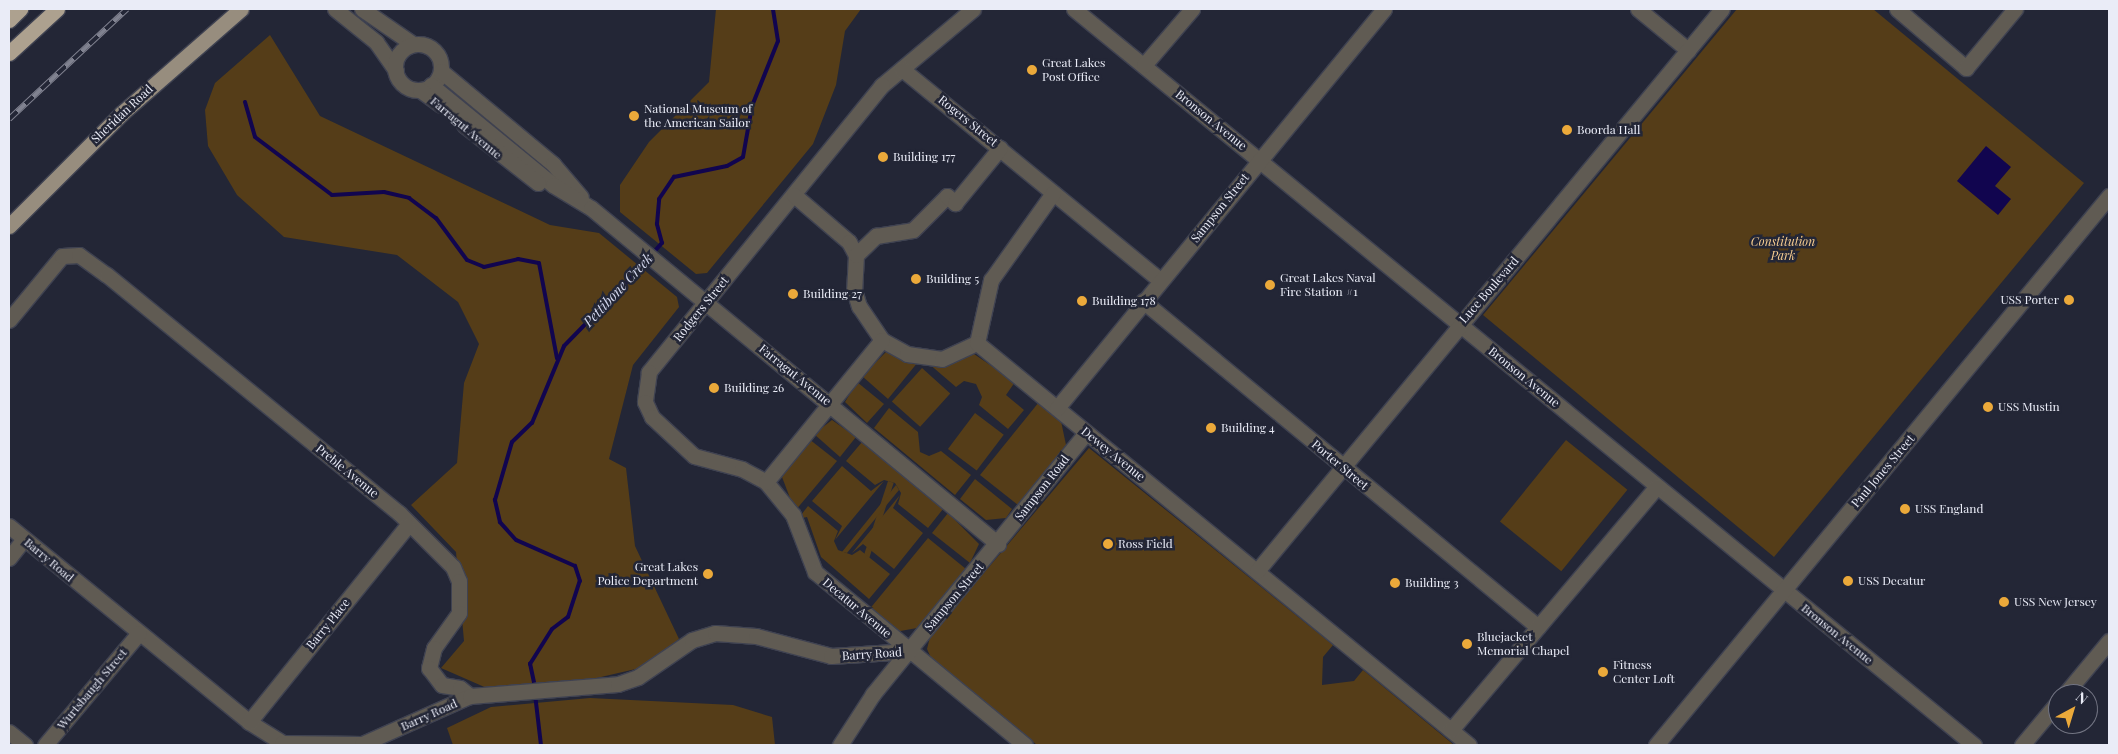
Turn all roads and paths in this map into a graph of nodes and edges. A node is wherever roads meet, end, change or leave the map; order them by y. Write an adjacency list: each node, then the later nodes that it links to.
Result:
1 (20, 9): 14 (highway)
2 (57, 9): 17 (highway)
3 (241, 9): 29 (main road, Sheridan Road)
4 (335, 9): 20 (street)
5 (362, 9): 15 (street)
6 (973, 9): 19 (street)
7 (1074, 9): 18 (street, Bronson Avenue)
8 (1192, 9): 18 (street)
9 (1384, 9): 24 (street, Sampson Street)
10 (1638, 9): 16 (street)
11 (1722, 9): 16 (street, Luce Boulevard)
12 (1897, 9): 13 (street)
13 (2015, 9)
14 (9, 20)
15 (412, 44): 20 (street); 21 (street)
16 (1688, 50): 35 (street, Luce Boulevard)
17 (9, 53)
18 (1144, 66): 24 (street, Bronson Avenue)
19 (902, 69): 23 (street, Rogers Street); 26 (street)
20 (396, 71): 22 (street)
21 (441, 71): 22 (street); 28 (street, Farragut Avenue)
22 (426, 87): 28 (street, Farragut Avenue)
23 (1000, 148): 25 (street, Rogers Street); 30 (street)
24 (1259, 160): 31 (street, Sampson Street); 35 (street, Bronson Avenue)
25 (1053, 193): 31 (street, Rogers Street); 37 (street)
26 (794, 195): 30 (street); 33 (street, Rodgers Street)
27 (2109, 196): 51 (street, Paul Jones Street)
28 (591, 208): 33 (street, Farragut Avenue)
29 (9, 226)
30 (856, 255): 36 (street)
31 (1160, 280): 32 (street, Sampson Street)
32 (1143, 301): 39 (street, Sampson Street); 42 (street, Porter Street)
33 (707, 303): 38 (street, Farragut Avenue); 40 (street, Rodgers Street)
34 (9, 320): 46 (street, Preble Avenue)
35 (1460, 324): 42 (street, Luce Boulevard); 44 (street, Bronson Avenue)
36 (882, 340): 37 (street); 38 (street)
37 (977, 343): 39 (street, Dewey Avenue)
38 (830, 405): 43 (street); 48 (street, Farragut Avenue)
39 (1057, 408): 41 (street, Dewey Avenue)
40 (665, 430): 43 (street, Decatur Avenue)
41 (1086, 433): 48 (street, Sampson Road); 50 (street, Dewey Avenue)
42 (1342, 467): 50 (street, Luce Boulevard); 52 (street, Porter Street)
43 (766, 482): 55 (street, Decatur Avenue)
44 (1657, 486): 51 (street, Bronson Avenue); 52 (street)
45 (9, 526): 47 (street, Barry Road)
46 (407, 526): 57 (street, Preble Avenue); 59 (street, Barry Place)
47 (24, 539): 49 (street); 53 (street, Barry Road)
48 (998, 544): 55 (street, Sampson Street)
49 (9, 558)
50 (1257, 571): 60 (street, Dewey Avenue)
51 (1783, 589): 67 (street, Paul Jones Street); 68 (street, Bronson Avenue)
52 (1538, 627): 60 (street)
53 (138, 633): 59 (street, Barry Road); 63 (street, Wurtsbaugh Street)
54 (2109, 641): 56 (street)
55 (910, 651): 57 (street, Barry Road); 64 (street); 65 (street, Decatur Avenue)
56 (2073, 684)
57 (470, 696): 59 (street, Barry Road)
58 (2048, 714): 69 (street)
59 (249, 722)
60 (1451, 730): 66 (street, Dewey Avenue)
61 (9, 732): 62 (street)
62 (25, 745)
63 (45, 745)
64 (840, 745)
65 (1025, 745)
66 (1469, 745)
67 (1656, 745)
68 (1974, 745)
69 (2022, 745)

